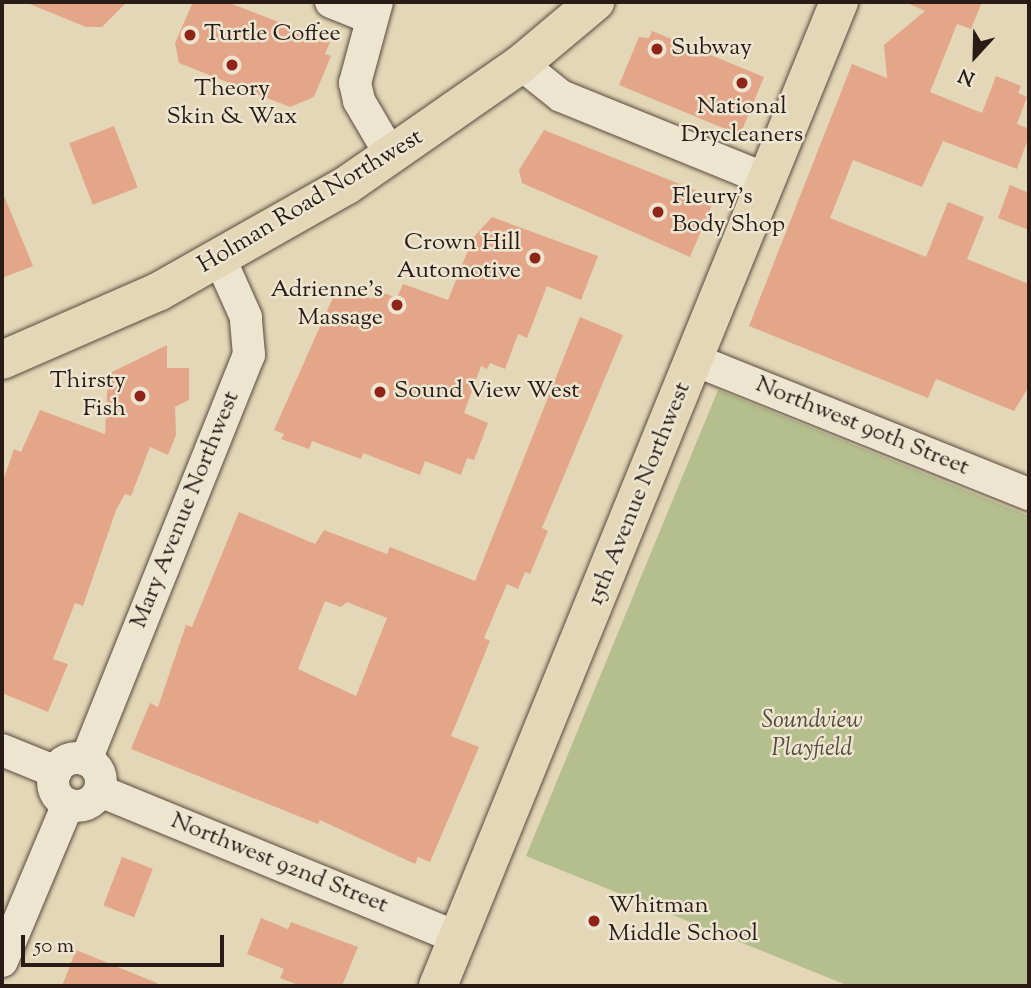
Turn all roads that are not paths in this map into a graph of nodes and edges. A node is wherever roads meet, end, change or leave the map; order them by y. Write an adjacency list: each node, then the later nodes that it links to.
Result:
1 (331, 2): 4 (street)
2 (595, 2): 5 (main road, Holman Road Northwest)
3 (839, 2): 7 (main road, 15th Avenue Northwest)
4 (374, 10): 6 (street)
5 (521, 64): 6 (main road, Holman Road Northwest); 7 (street)
6 (392, 157): 8 (main road, Holman Road Northwest)
7 (768, 180): 10 (main road, 15th Avenue Northwest)
8 (220, 259): 9 (main road, Holman Road Northwest); 13 (street, Mary Avenue Northwest)
9 (2, 360)
10 (695, 360): 11 (street, Northwest 90th Street); 17 (main road, 15th Avenue Northwest)
11 (1029, 494)
12 (2, 750): 14 (street)
13 (86, 761): 14 (street); 15 (street)
14 (56, 772): 16 (street)
15 (100, 791): 16 (street); 17 (street, Northwest 92nd Street)
16 (68, 804): 18 (street)
17 (458, 938): 19 (main road, 15th Avenue Northwest)
18 (2, 961)
19 (438, 986)

